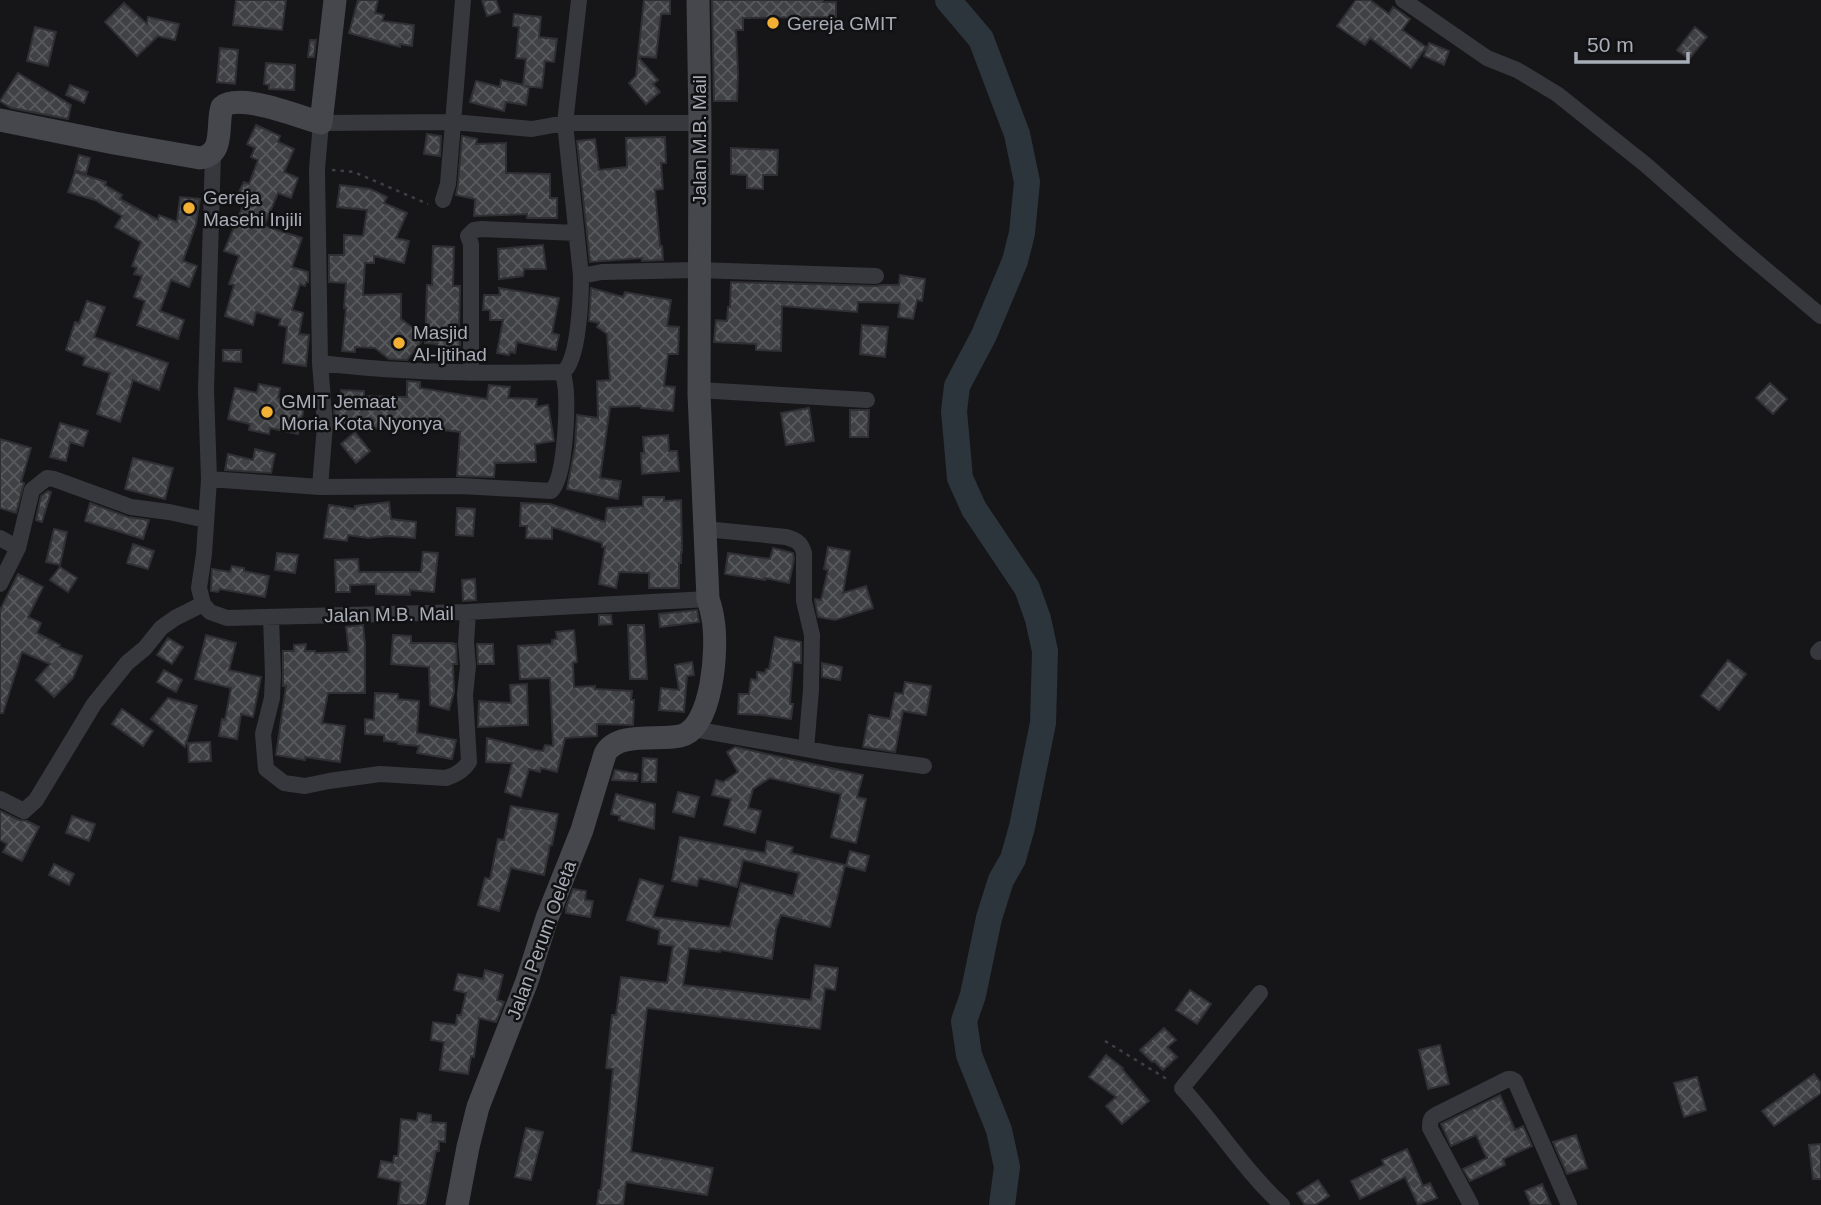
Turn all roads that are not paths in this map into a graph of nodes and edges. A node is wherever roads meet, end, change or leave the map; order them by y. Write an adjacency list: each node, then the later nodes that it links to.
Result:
1 (335, 0): 10 (street)
2 (463, 0): 7 (street)
3 (579, 0): 9 (street)
4 (698, 0): 8 (street, Jalan M.B. Mail)
5 (1403, 0): 17 (street)
6 (0, 120): 11 (street)
7 (452, 122): 9 (street); 10 (street); 12 (street)
8 (700, 122): 9 (street); 14 (street, Jalan M.B. Mail)
9 (565, 123): 13 (street)
10 (321, 124): 11 (street); 18 (street)
11 (213, 153): 23 (street)
12 (443, 200)
13 (576, 233): 15 (street); 20 (street)
14 (698, 270): 15 (street); 16 (street); 21 (street, Jalan M.B. Mail)
15 (581, 276): 19 (street)
16 (876, 276)
17 (1821, 316)
18 (320, 363): 20 (street); 24 (street)
19 (563, 372): 20 (street); 24 (street)
20 (471, 373)
21 (699, 390): 22 (street); 26 (street, Jalan M.B. Mail)
22 (867, 400)
23 (209, 478): 24 (street); 25 (street)
24 (320, 487)
25 (206, 520): 28 (street); 31 (street)
26 (705, 529): 30 (street, Jalan M.B. Mail); 35 (street)
27 (0, 538): 28 (street)
28 (18, 548): 29 (street)
29 (0, 584)
30 (708, 599): 32 (street, Jalan M.B. Mail); 34 (street)
31 (203, 604): 33 (street, Jalan M.B. Mail); 37 (street)
32 (468, 612): 33 (street, Jalan M.B. Mail); 33 (street)
33 (271, 617)
34 (687, 733): 35 (street); 39 (street, Jalan Perum Oeleta)
35 (806, 748): 36 (street)
36 (925, 766)
37 (0, 799)
38 (1260, 993): 40 (street)
39 (457, 1205)
40 (1282, 1205)
41 (1471, 1205): 42 (street)
42 (1569, 1205)

